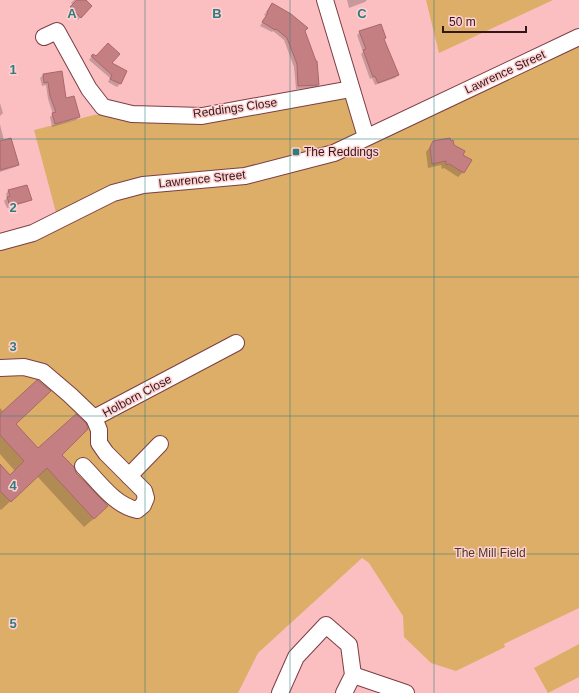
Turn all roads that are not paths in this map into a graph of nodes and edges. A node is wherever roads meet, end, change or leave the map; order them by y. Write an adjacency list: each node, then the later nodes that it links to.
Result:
1 (325, 0): 4 (street)
2 (44, 37): 4 (street, Reddings Close)
3 (579, 37): 5 (street, Lawrence Street)
4 (351, 89): 5 (street)
5 (366, 137): 6 (street, Lawrence Street)
6 (0, 242)
7 (236, 343): 9 (street, Holborn Close)
8 (0, 368): 9 (street, Holborn Close)
9 (94, 418): 12 (street)
10 (160, 444): 12 (street)
11 (83, 466): 12 (street)
12 (129, 476)
13 (353, 674): 14 (street); 15 (street); 16 (street)
14 (280, 693)
15 (344, 693)
16 (406, 693)

